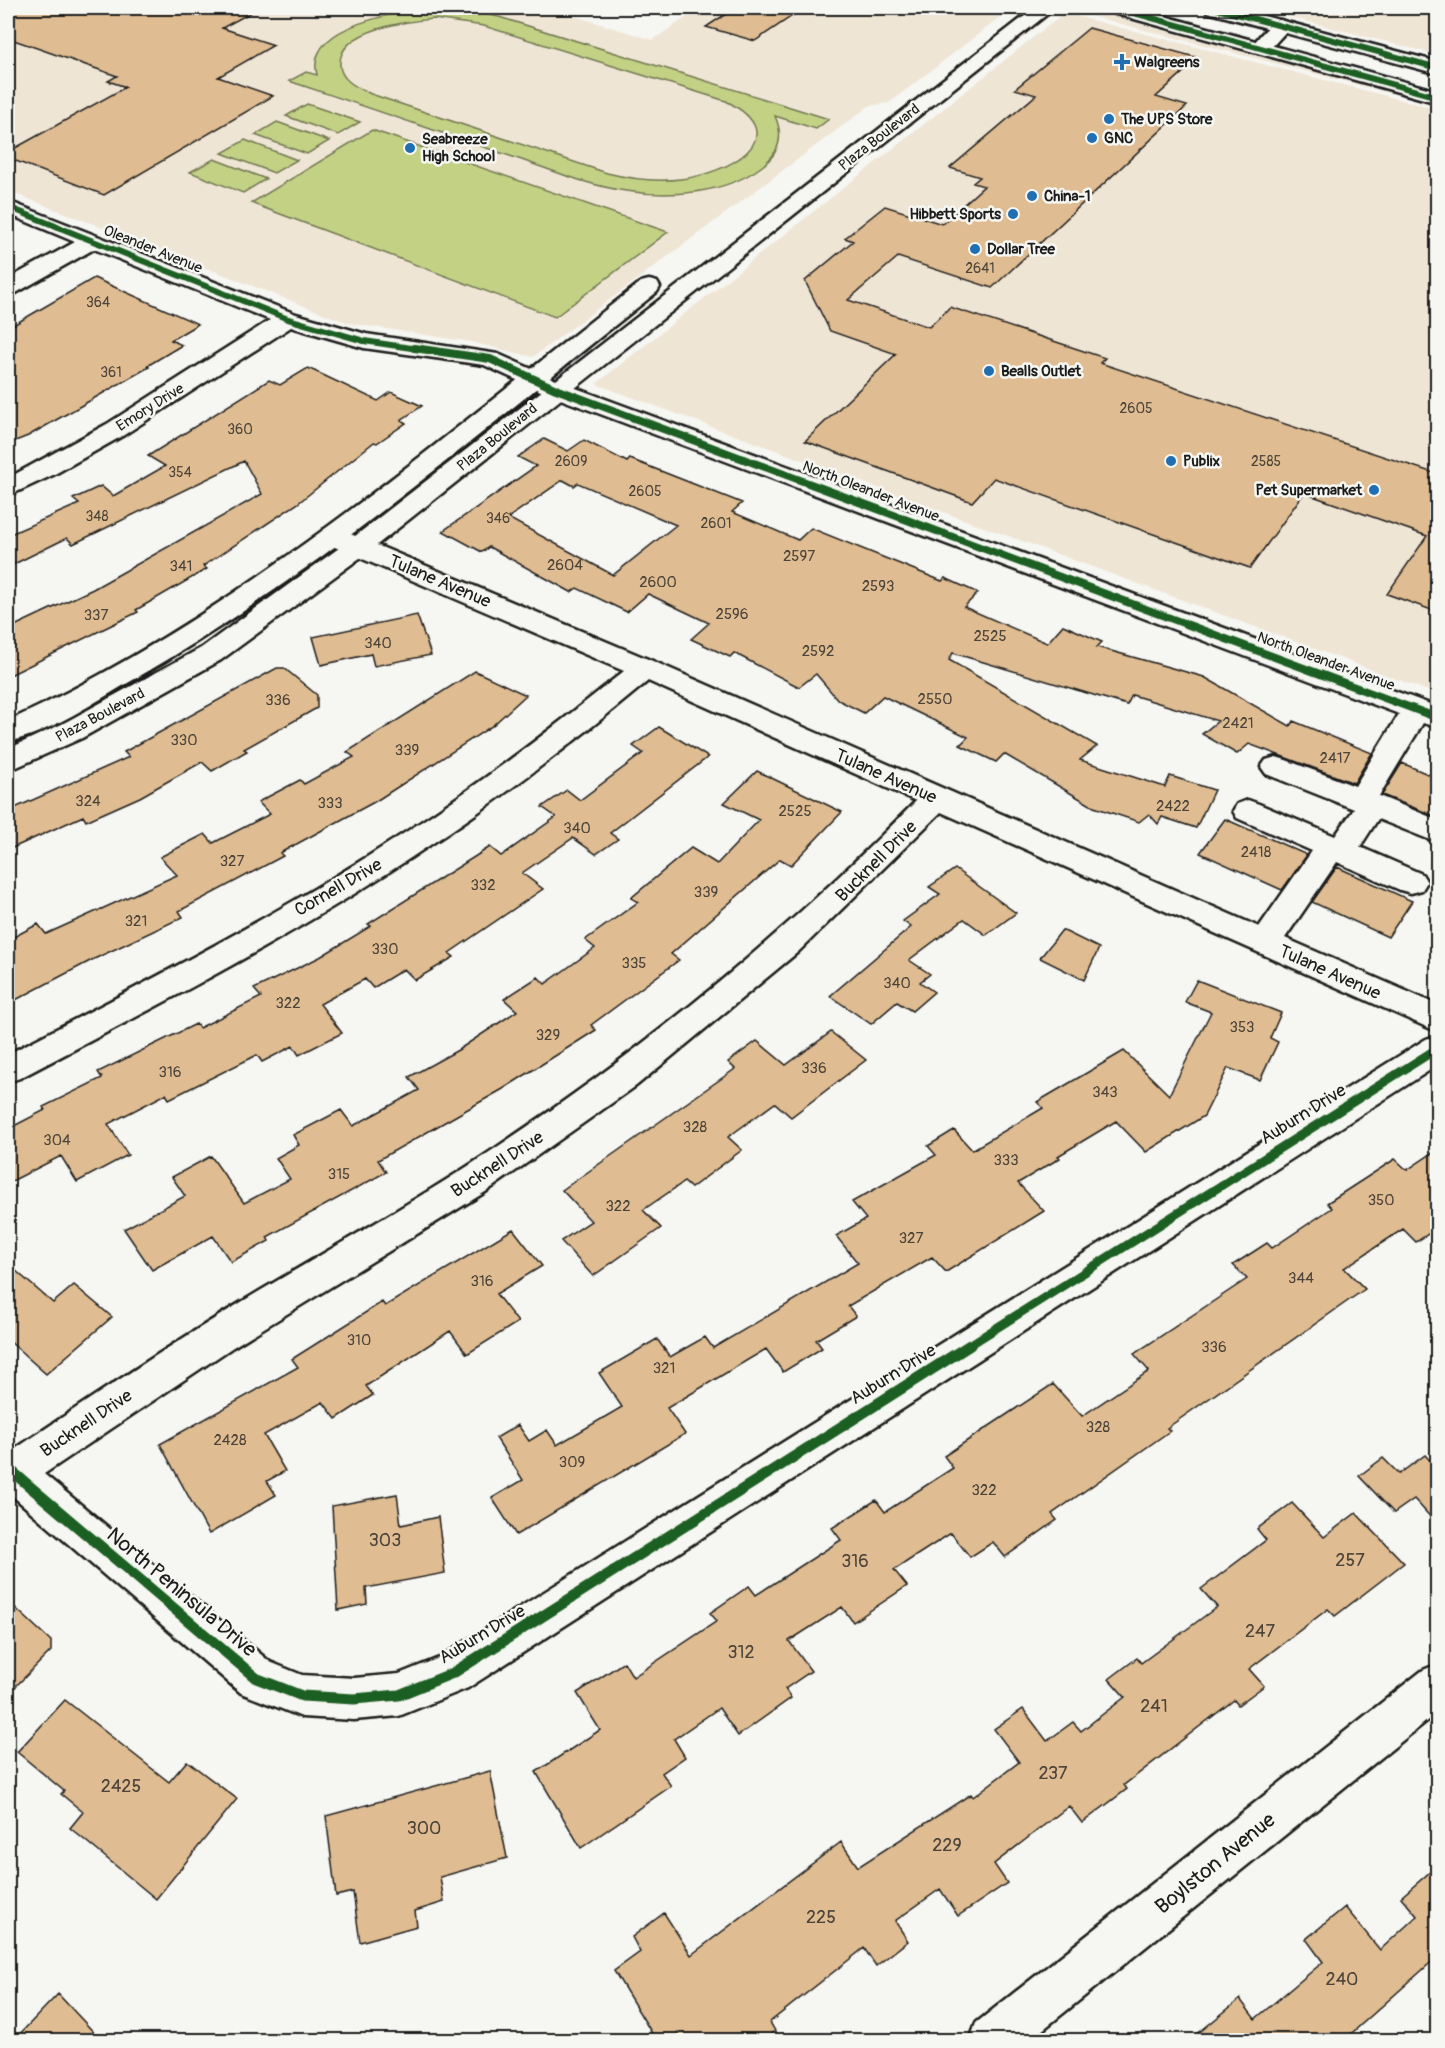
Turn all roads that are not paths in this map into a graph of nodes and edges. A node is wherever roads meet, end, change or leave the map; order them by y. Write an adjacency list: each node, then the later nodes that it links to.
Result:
1 (1012, 8): 6 (street, Plaza Boulevard)
2 (1046, 8): 7 (street, Plaza Boulevard)
3 (1116, 8): 8 (street)
4 (1214, 8): 5 (street)
5 (1281, 26): 8 (street); 9 (street)
6 (979, 33): 7 (street); 10 (street, Plaza Boulevard)
7 (1005, 39): 11 (street, Plaza Boulevard)
8 (1262, 46): 12 (street)
9 (1437, 68)
10 (918, 80): 11 (street); 13 (street, Plaza Boulevard)
11 (944, 86): 16 (street, Plaza Boulevard)
12 (1437, 97)
13 (853, 130)
14 (8, 207): 17 (street, Oleander Avenue)
15 (723, 230): 16 (street)
16 (748, 238): 22 (street, Plaza Boulevard)
17 (93, 241): 19 (street); 20 (street, Oleander Avenue)
18 (668, 273): 21 (street, Plaza Boulevard)
19 (8, 288)
20 (288, 319): 21 (street, North Oleander Avenue); 23 (street, Emory Drive)
21 (533, 377): 22 (street, North Oleander Avenue); 24 (street, Plaza Boulevard)
22 (556, 389): 25 (street, Plaza Boulevard); 27 (street, North Oleander Avenue)
23 (8, 488)
24 (332, 536): 25 (street, Tulane Avenue); 28 (street, Plaza Boulevard)
25 (359, 546): 26 (street, Tulane Avenue); 29 (street, Plaza Boulevard)
26 (645, 669): 31 (street, Tulane Avenue); 40 (street, Cornell Drive)
27 (1427, 714): 32 (street)
28 (8, 732)
29 (8, 761)
30 (1276, 767): 32 (street)
31 (937, 798): 37 (street, Tulane Avenue); 41 (street, Bucknell Drive)
32 (1366, 803): 34 (street); 35 (street)
33 (1248, 811): 35 (street)
34 (1437, 832)
35 (1336, 849): 36 (street); 37 (street)
36 (1412, 882)
37 (1265, 943): 38 (street, Tulane Avenue)
38 (1437, 1019)
39 (1437, 1048): 43 (street, Auburn Drive)
40 (8, 1069)
41 (10, 1470): 43 (street, North Peninsula Drive)
42 (1437, 1685): 44 (street, Boylston Avenue)
43 (354, 1700)
44 (993, 2040)

